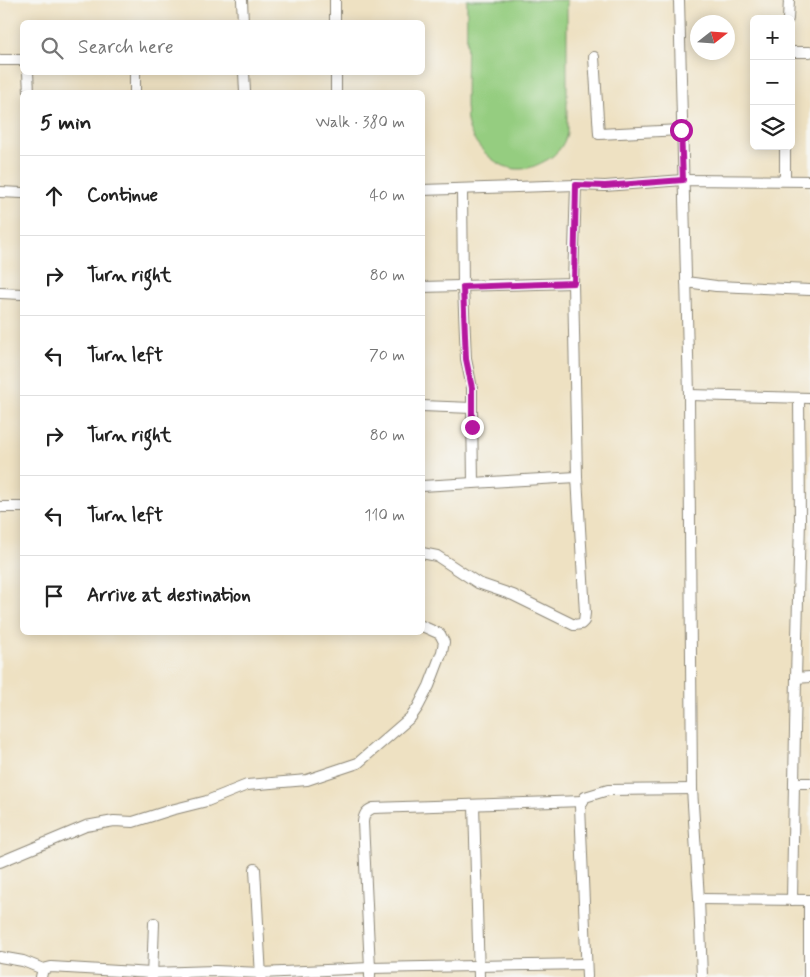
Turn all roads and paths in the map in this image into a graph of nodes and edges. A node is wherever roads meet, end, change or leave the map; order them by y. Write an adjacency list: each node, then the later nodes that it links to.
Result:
1 (242, 0): 6 (street)
2 (335, 0): 7 (street)
3 (679, 0): 21 (street)
4 (789, 0): 5 (street)
5 (788, 15)
6 (243, 20)
7 (335, 20)
8 (795, 52): 9 (street)
9 (810, 52)
10 (594, 57): 21 (street)
11 (0, 60): 12 (street)
12 (20, 60)
13 (28, 75): 17 (street)
14 (135, 75): 18 (street)
15 (244, 75): 19 (street)
16 (336, 75): 20 (street)
17 (29, 90)
18 (136, 90)
19 (245, 90)
20 (336, 90)
21 (681, 130): 23 (street)
22 (785, 150): 24 (street)
23 (683, 180): 24 (street); 26 (street); 31 (street)
24 (785, 180): 25 (street)
25 (810, 180)
26 (576, 185): 28 (street); 32 (street)
27 (425, 190): 28 (street)
28 (462, 190): 34 (street)
29 (0, 192): 30 (street)
30 (20, 193)
31 (686, 282): 35 (street); 38 (street)
32 (574, 283): 34 (street); 43 (street)
33 (425, 287): 34 (street)
34 (463, 287): 42 (street)
35 (810, 290)
36 (0, 293): 37 (street)
37 (20, 294)
38 (689, 396): 39 (street); 55 (street)
39 (799, 398): 40 (street); 48 (street)
40 (810, 398)
41 (425, 406): 42 (street)
42 (472, 408): 44 (street)
43 (577, 477): 44 (street); 49 (street)
44 (473, 483): 45 (street)
45 (425, 486)
46 (0, 507): 47 (street)
47 (20, 507)
48 (805, 520): 52 (street)
49 (425, 554)
50 (425, 627): 58 (street)
51 (810, 677): 52 (street)
52 (796, 678): 53 (street)
53 (794, 783): 54 (street); 61 (street)
54 (810, 783)
55 (692, 789): 56 (street); 60 (street)
56 (583, 801): 57 (street); 66 (street)
57 (474, 805): 65 (street); 67 (street)
58 (0, 862)
59 (256, 869): 70 (street)
60 (699, 899): 61 (street); 73 (street)
61 (792, 900): 62 (street)
62 (809, 900): 74 (street)
63 (154, 923): 69 (street)
64 (0, 957): 68 (street)
65 (478, 964): 66 (street); 67 (street); 71 (street)
66 (586, 964): 72 (street)
67 (370, 972): 70 (street)
68 (42, 973): 69 (street)
69 (152, 975): 70 (street)
70 (261, 975)
71 (478, 977)
72 (586, 977)
73 (702, 977)
74 (809, 977)

